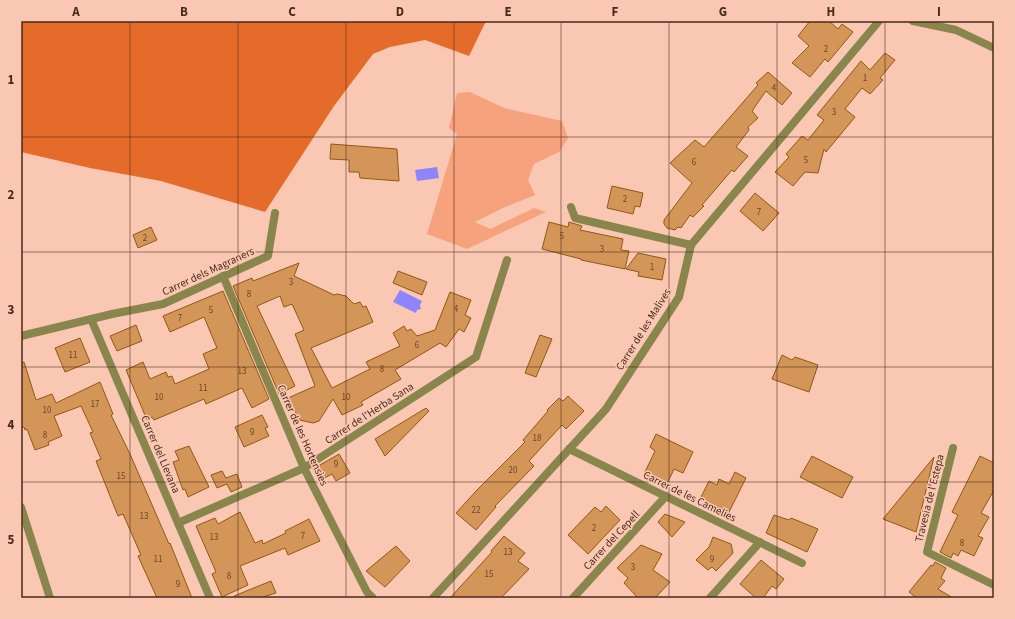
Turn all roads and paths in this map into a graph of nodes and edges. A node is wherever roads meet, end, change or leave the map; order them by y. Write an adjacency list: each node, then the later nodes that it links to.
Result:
1 (879, 21): 6 (street, Carrer de les Malives)
2 (913, 21): 3 (street)
3 (994, 48)
4 (571, 207): 6 (street)
5 (275, 213): 8 (street, Carrer dels Magraners)
6 (691, 245): 12 (street, Carrer de les Malives)
7 (507, 260): 13 (street, Carrer de l'Herba Sana)
8 (223, 276): 9 (street, Carrer dels Magraners); 13 (street, Carrer de les Hortensies)
9 (91, 319): 10 (street, Carrer dels Magraners); 16 (street, Carrer del Llevana)
10 (21, 336)
11 (953, 448): 19 (street, Travesia de l'Estepa)
12 (569, 449): 14 (street, Carrer de les Camelies); 23 (street, Carrer de les Malives)
13 (304, 468): 16 (street, Carrer de l'Herba Sana); 22 (street, Carrer de les Hortensies)
14 (666, 496): 17 (street, Carrer de les Camelies); 24 (street, Carrer del Cepell)
15 (21, 507): 20 (street)
16 (178, 523): 21 (street, Carrer del Llevana)
17 (760, 542): 18 (street, Carrer de les Camelies); 25 (street)
18 (802, 563)
19 (994, 585)
20 (50, 598)
21 (210, 598)
22 (373, 598)
23 (433, 598)
24 (573, 598)
25 (710, 598)

